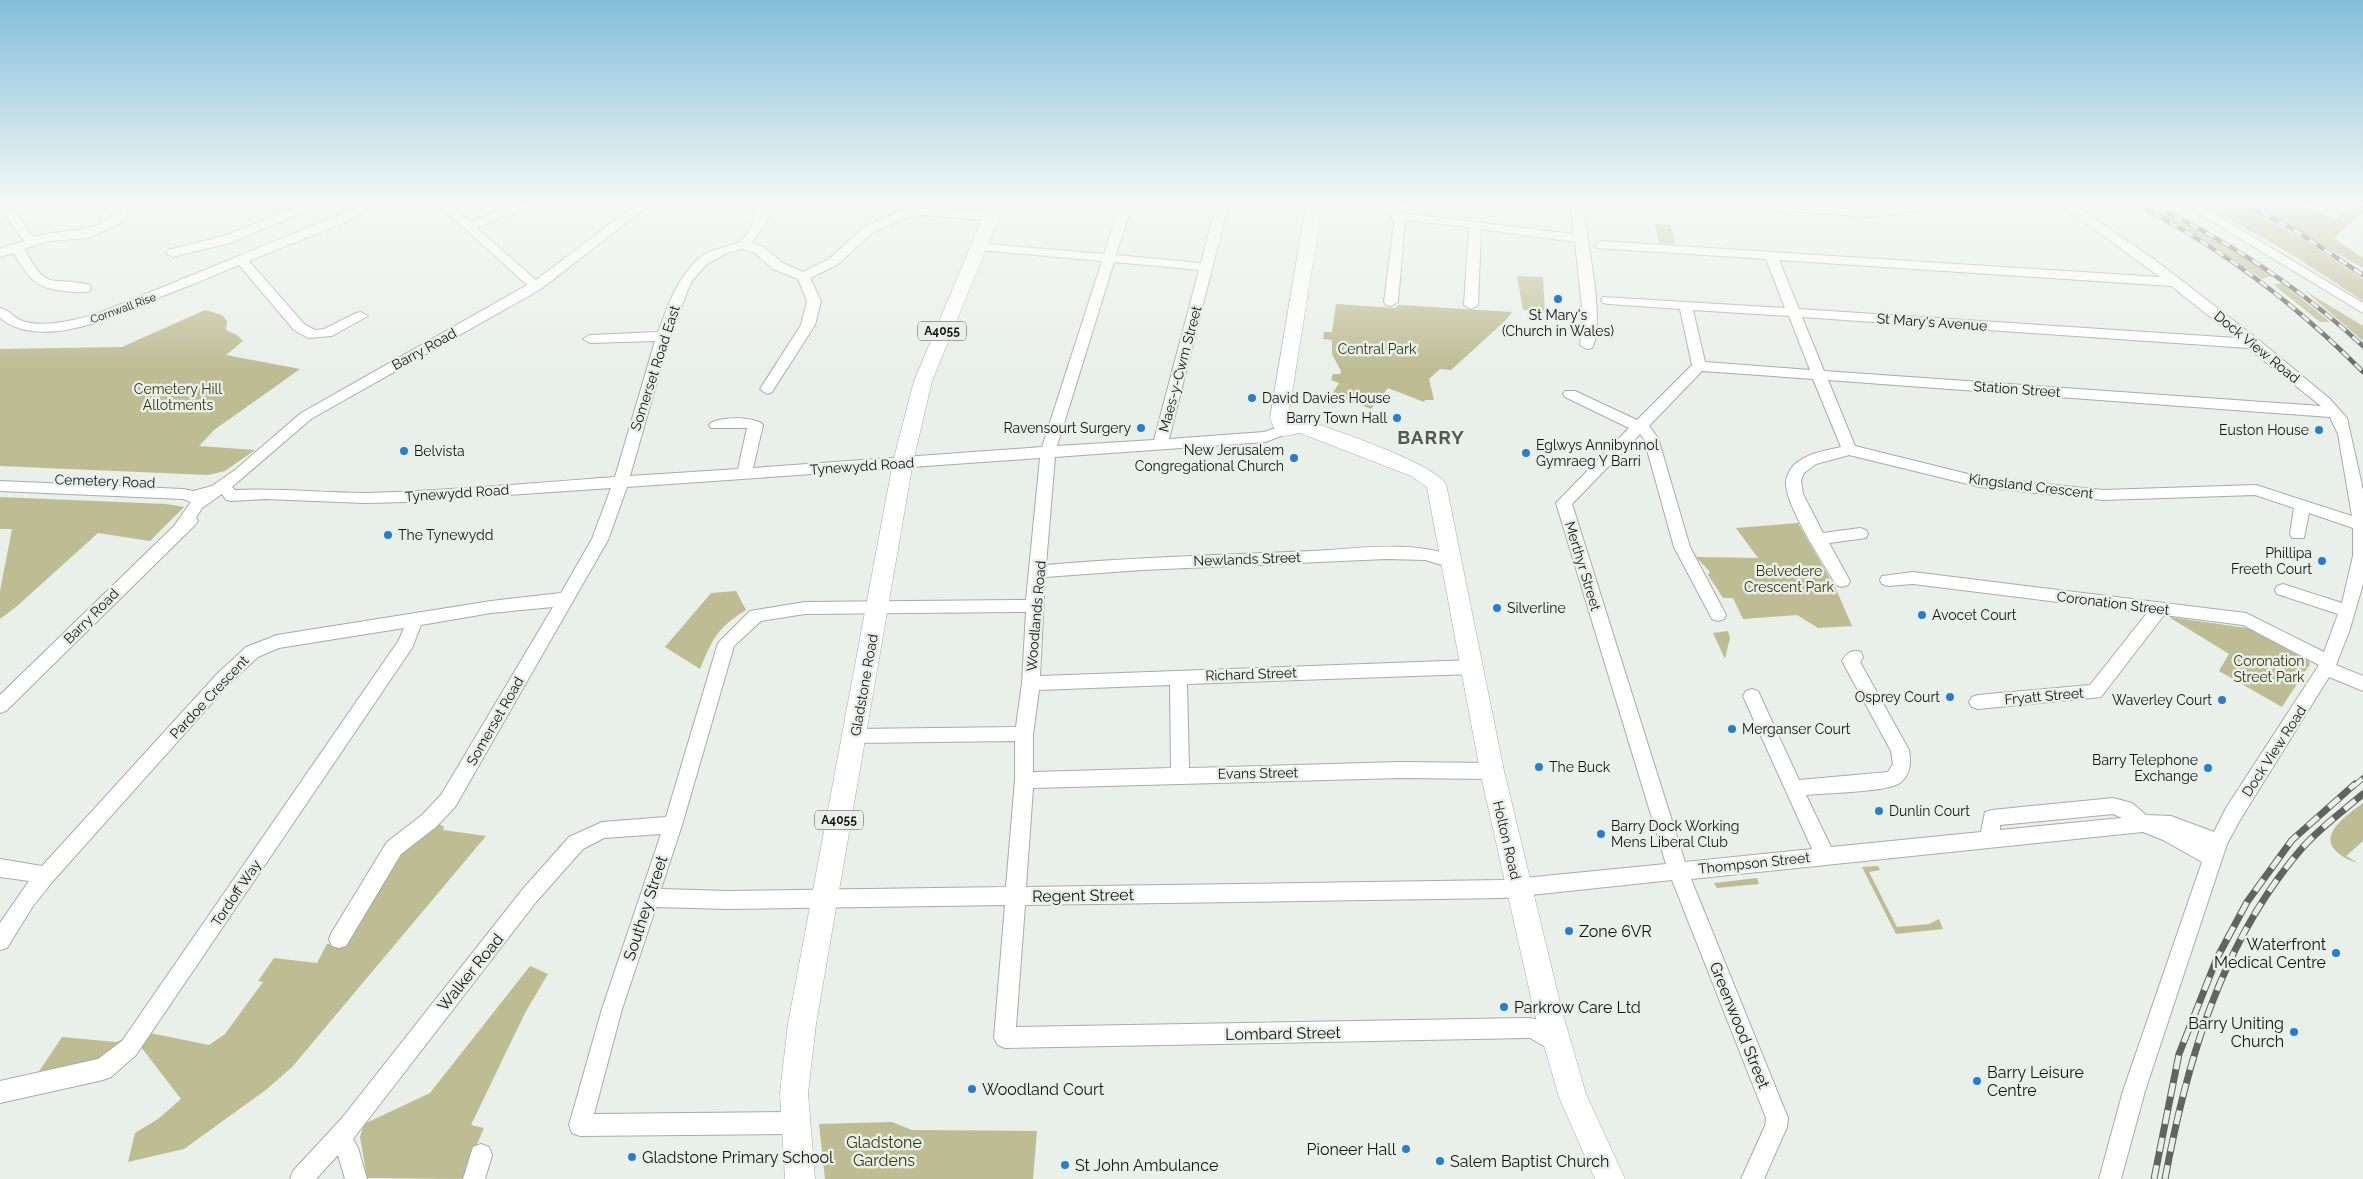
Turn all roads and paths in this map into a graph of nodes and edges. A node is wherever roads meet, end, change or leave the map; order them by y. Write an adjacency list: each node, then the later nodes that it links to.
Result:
1 (24, 260): 24 (street)
2 (241, 260): 30 (street, Cornwall Rise); 32 (street)
3 (507, 260): 23 (street)
4 (571, 260): 23 (street, Barry Road)
5 (705, 260): 33 (street, Somerset Road East)
6 (771, 260): 21 (street)
7 (835, 260): 21 (street)
8 (974, 260): 48 (main road, Gladstone Road / A4055)
9 (1109, 260): 47 (street, Woodlands Road)
10 (1130, 260): 20 (street)
11 (1209, 260): 20 (street, Maes-y-Cwm Street)
12 (1305, 260): 44 (main road)
13 (1396, 260): 26 (street)
14 (1473, 260): 27 (street)
15 (1583, 260): 36 (street)
16 (1773, 260): 31 (street)
17 (1833, 260): 22 (street)
18 (2144, 260): 22 (street, Dock View Road)
19 (2282, 260): 29 (street)
20 (1207, 268): 45 (street, Maes-y-Cwm Street)
21 (803, 277): 39 (street)
22 (2175, 282): 35 (street, Dock View Road)
23 (536, 286): 54 (street, Barry Road)
24 (85, 288)
25 (1608, 300): 28 (street, St Mary's Avenue)
26 (1391, 302)
27 (1471, 305)
28 (1686, 306): 31 (street, St Mary's Avenue); 37 (street)
29 (2363, 309)
30 (0, 312)
31 (1794, 312): 35 (street, St Mary's Avenue); 38 (street)
32 (361, 316)
33 (663, 336): 34 (street); 51 (street, Somerset Road East)
34 (590, 340)
35 (2255, 344): 41 (street, Dock View Road)
36 (1586, 345)
37 (1699, 366): 38 (street, Station Street); 43 (street, Merthyr Street)
38 (1819, 375): 41 (street, Station Street); 46 (street)
39 (768, 389)
40 (1570, 394): 43 (street)
41 (2334, 412): 56 (street, Dock View Road)
42 (716, 425): 49 (street)
43 (1638, 426): 70 (street); 91 (street, Merthyr Street)
44 (1284, 430): 45 (street, Tynewydd Road); 53 (main road, Tynewydd Road)
45 (1160, 445): 47 (street, Tynewydd Road)
46 (1849, 450): 55 (street, Kingsland Crescent); 59 (street, Kingsland Crescent)
47 (1048, 454): 48 (street, Tynewydd Road); 62 (street, Woodlands Road)
48 (903, 462): 49 (street, Tynewydd Road); 67 (main road, Gladstone Road / A4055)
49 (744, 474): 51 (street, Tynewydd Road)
50 (0, 476): 54 (street, Cemetery Road)
51 (620, 482): 54 (street, Tynewydd Road); 65 (street, Somerset Road)
52 (0, 486): 54 (street, Cemetery Road)
53 (1439, 490): 60 (main road, Holton Road)
54 (216, 492): 80 (street, Barry Road)
55 (2302, 506): 56 (street, Kingsland Crescent); 58 (street)
56 (2361, 525): 69 (street, Dock View Road)
57 (1860, 534): 59 (street)
58 (2298, 534)
59 (1818, 538): 61 (street, Kingsland Crescent)
60 (1453, 562): 62 (street, Newlands Street); 74 (main road, Holton Road)
61 (1851, 567)
62 (1039, 572): 66 (street, Woodlands Road)
63 (1888, 580): 68 (street, Coronation Street)
64 (2282, 590): 69 (street)
65 (566, 599): 71 (street, Pardoe Crescent); 97 (street, Somerset Road)
66 (1034, 606): 67 (street, Southey Street); 76 (street, Woodlands Road)
67 (879, 607): 82 (main road, Gladstone Road / A4055); 87 (street, Southey Street)
68 (2160, 609): 73 (street, Coronation Street); 79 (street, Fryatt Street)
69 (2348, 611): 73 (street, Dock View Road)
70 (1718, 615)
71 (416, 620): 92 (street, Pardoe Crescent); 101 (street, Tordoff Way)
72 (1855, 657): 86 (street)
73 (2328, 665): 77 (street, Coronation Street); 88 (street, Dock View Road)
74 (1472, 667): 75 (street, Richard Street); 83 (main road, Holton Road)
75 (1178, 677): 76 (street, Richard Street); 84 (street)
76 (1031, 683): 81 (street, Woodlands Road)
77 (2363, 684)
78 (1752, 696): 86 (street)
79 (1978, 702)
80 (0, 706)
81 (1024, 734): 82 (street); 85 (street, Woodlands Road)
82 (855, 736): 96 (main road, Gladstone Road / A4055)
83 (1492, 771): 84 (street, Evans Street); 93 (main road, Holton Road)
84 (1180, 775): 85 (street, Evans Street)
85 (1024, 780): 94 (street, Woodlands Road)
86 (1794, 788): 89 (street)
87 (673, 825): 95 (street, Southey Street); 103 (street, Walker Road)
88 (2215, 850): 89 (street, Thompson Street); 111 (street, Dock View Road)
89 (1825, 856): 91 (street, Thompson Street)
90 (0, 868): 92 (street)
91 (1678, 871): 93 (street, Thompson Street); 110 (street, Greenwood Street)
92 (46, 875): 98 (street, Pardoe Crescent)
93 (1518, 887): 94 (street, Regent Street); 100 (main road, Holton Road)
94 (1014, 896): 96 (street, Regent Street); 99 (street, Woodlands Road)
95 (648, 898): 96 (street, Regent Street); 102 (street, Southey Street)
96 (824, 898): 102 (main road, Gladstone Road / A4055)
97 (339, 939)
98 (0, 941)
99 (1005, 1038): 100 (street, Lombard Street)
100 (1556, 1043): 109 (main road, Holton Road)
101 (0, 1092)
102 (795, 1123): 108 (main road, Gladstone Road / A4055)
103 (334, 1141): 105 (street, Walker Road); 106 (street)
104 (481, 1155): 107 (street)
105 (301, 1179)
106 (356, 1179)
107 (474, 1179)
108 (800, 1179)
109 (1610, 1179)
110 (1752, 1179)
111 (2110, 1179)

